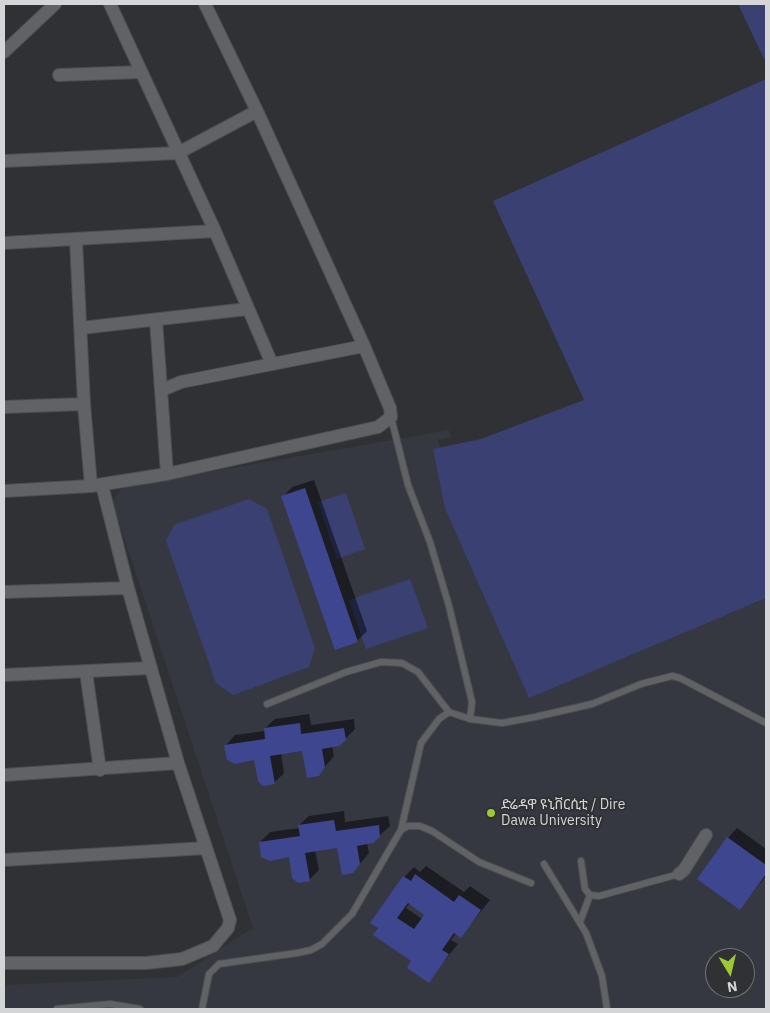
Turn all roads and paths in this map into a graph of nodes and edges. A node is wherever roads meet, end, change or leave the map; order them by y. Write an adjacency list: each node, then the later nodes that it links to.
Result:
1 (55, 4): 4 (street)
2 (110, 4): 5 (street)
3 (205, 4): 7 (street)
4 (4, 52)
5 (141, 72): 6 (street); 8 (street)
6 (59, 74)
7 (257, 111): 8 (street); 16 (street)
8 (178, 153): 9 (street); 10 (street)
9 (4, 161)
10 (215, 231): 11 (street); 13 (street)
11 (76, 240): 12 (street); 15 (street)
12 (4, 243)
13 (247, 309): 14 (street); 17 (street)
14 (156, 320): 15 (street); 18 (street)
15 (80, 328): 19 (street)
16 (364, 346): 17 (street); 21 (street)
17 (272, 364): 18 (street)
18 (162, 390): 22 (street)
19 (84, 404): 20 (street); 23 (street)
20 (4, 407)
21 (391, 417): 22 (street); 32 (lane)
22 (167, 474): 23 (street)
23 (96, 486): 24 (street); 25 (street)
24 (4, 491)
25 (128, 588): 26 (street); 27 (street)
26 (4, 592)
27 (151, 668): 28 (street); 34 (street)
28 (86, 672): 29 (street); 35 (street)
29 (4, 675)
30 (267, 704): 31 (lane)
31 (449, 712): 32 (lane); 37 (lane)
32 (470, 719): 33 (lane)
33 (766, 723)
34 (178, 763): 35 (street); 39 (street)
35 (100, 770): 36 (street)
36 (4, 775)
37 (401, 830): 44 (lane); 50 (lane)
38 (706, 835): 43 (street)
39 (206, 848): 40 (street); 47 (street)
40 (4, 860)
41 (581, 862): 45 (lane)
42 (544, 864): 46 (lane)
43 (679, 874): 45 (lane)
44 (531, 884)
45 (590, 895): 46 (lane)
46 (580, 922): 51 (lane)
47 (4, 963)
48 (57, 1009): 49 (lane)
49 (140, 1009)
50 (202, 1009)
51 (607, 1009)

